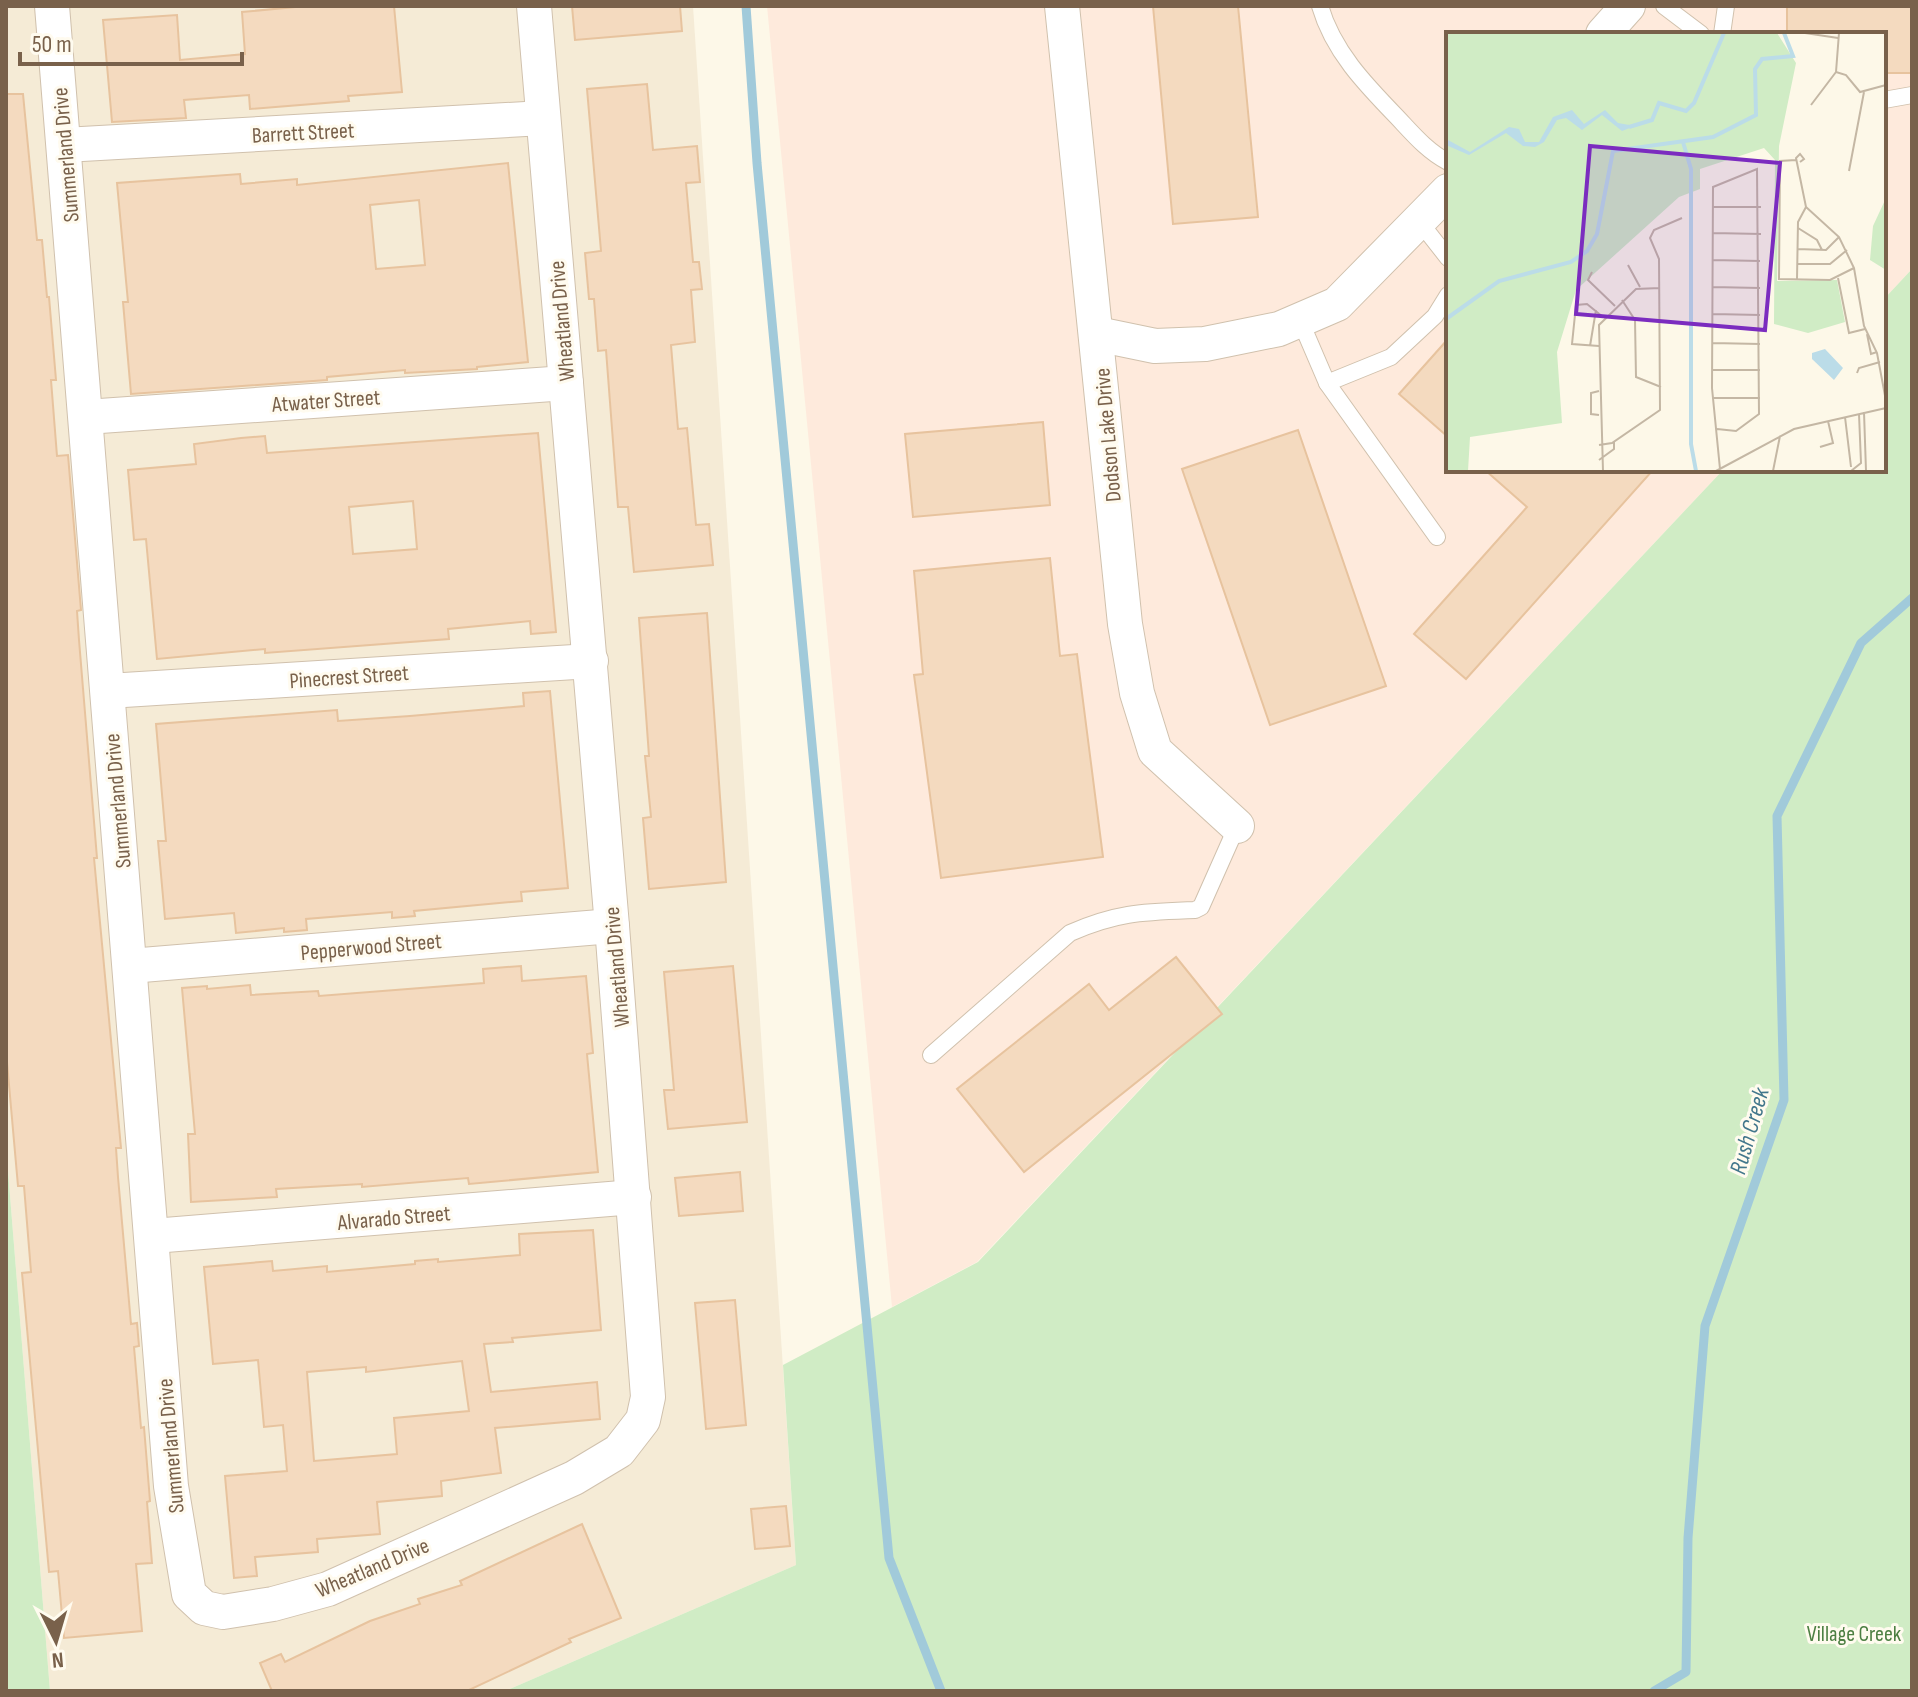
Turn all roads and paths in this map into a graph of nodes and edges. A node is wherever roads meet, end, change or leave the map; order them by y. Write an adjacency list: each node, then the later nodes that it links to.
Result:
1 (52, 6): 14 (street, Summerland Drive)
2 (534, 6): 13 (street, Wheatland Drive)
3 (1062, 6): 21 (street, Dodson Lake Drive)
4 (1320, 6): 15 (lane)
5 (1628, 6): 8 (street)
6 (1664, 6): 9 (lane)
7 (1726, 6): 10 (lane)
8 (1605, 32)
9 (1698, 32)
10 (1722, 32)
11 (1912, 95): 12 (lane)
12 (1886, 100)
13 (543, 118): 14 (street, Barrett Street); 22 (street, Wheatland Drive)
14 (64, 145): 24 (street, Summerland Drive)
15 (1446, 161)
16 (1446, 193): 17 (street)
17 (1419, 221): 18 (lane); 20 (street)
18 (1446, 255)
19 (1446, 298): 23 (lane)
20 (1300, 320): 21 (street); 23 (lane)
21 (1097, 334): 28 (street, Dodson Lake Drive)
22 (566, 383): 24 (street, Atwater Street); 26 (street, Wheatland Drive)
23 (1327, 383): 25 (lane)
24 (86, 417): 27 (street, Summerland Drive)
25 (1437, 537)
26 (591, 661): 27 (street, Pinecrest Street); 29 (street, Wheatland Drive)
27 (108, 691): 30 (street, Summerland Drive)
28 (1237, 826): 31 (lane)
29 (612, 926): 30 (street, Pepperwood Street); 32 (street, Wheatland Drive)
30 (130, 966): 33 (street, Summerland Drive)
31 (931, 1055)
32 (634, 1197): 33 (street, Alvarado Street); 34 (street, Wheatland Drive)
33 (153, 1236): 34 (street, Summerland Drive)
34 (189, 1594)

